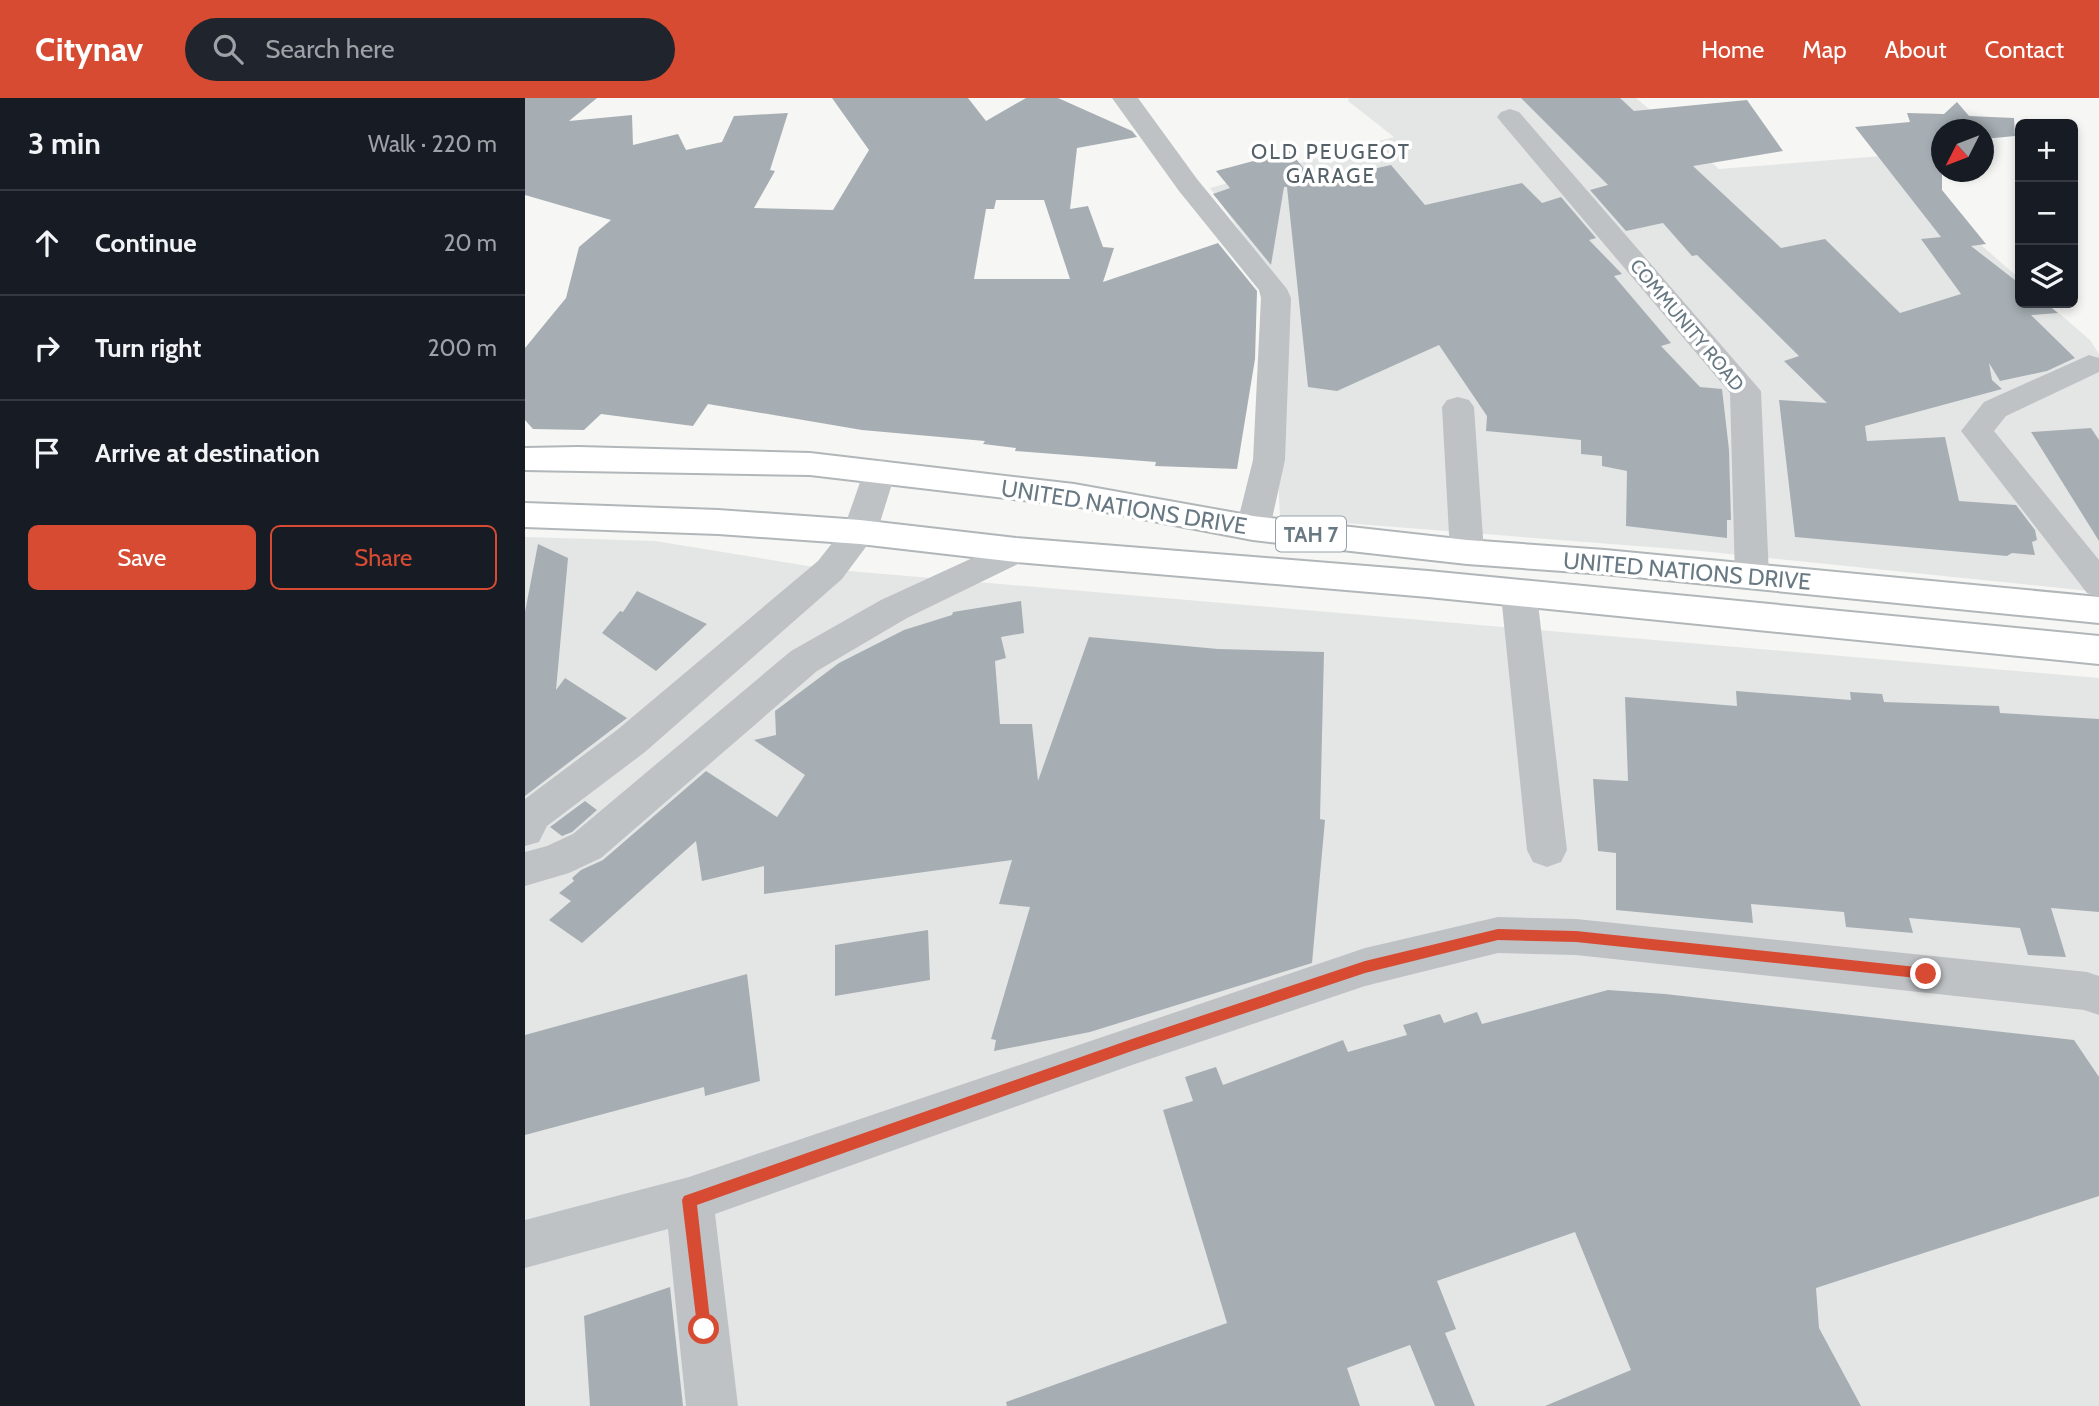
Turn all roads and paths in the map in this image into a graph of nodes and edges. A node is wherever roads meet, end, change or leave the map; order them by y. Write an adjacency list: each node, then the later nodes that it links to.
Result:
1 (1125, 98): 8 (street)
2 (1510, 117): 12 (street, COMMUNITY ROAD)
3 (2089, 366): 13 (street)
4 (1458, 407): 11 (street)
5 (525, 459): 6 (highway, UNITED NATIONS DRIVE / TAH 7)
6 (880, 471): 8 (highway, UNITED NATIONS DRIVE / TAH 7); 9 (street)
7 (525, 515): 9 (highway, UNITED NATIONS DRIVE / TAH 7)
8 (1253, 528): 11 (highway, UNITED NATIONS DRIVE / TAH 7)
9 (860, 532): 10 (highway, UNITED NATIONS DRIVE / TAH 7); 17 (street)
10 (1016, 551): 14 (highway, UNITED NATIONS DRIVE / TAH 7); 19 (street)
11 (1467, 552): 12 (highway, UNITED NATIONS DRIVE / TAH 7)
12 (1752, 577): 15 (highway, UNITED NATIONS DRIVE / TAH 7)
13 (2099, 584)
14 (1519, 595): 16 (highway, UNITED NATIONS DRIVE / TAH 7); 18 (street)
15 (2099, 610)
16 (2099, 650)
17 (525, 830)
18 (1547, 850)
19 (525, 869)
20 (2099, 996): 21 (street)
21 (689, 1200): 22 (street); 23 (street)
22 (525, 1244)
23 (712, 1406)

